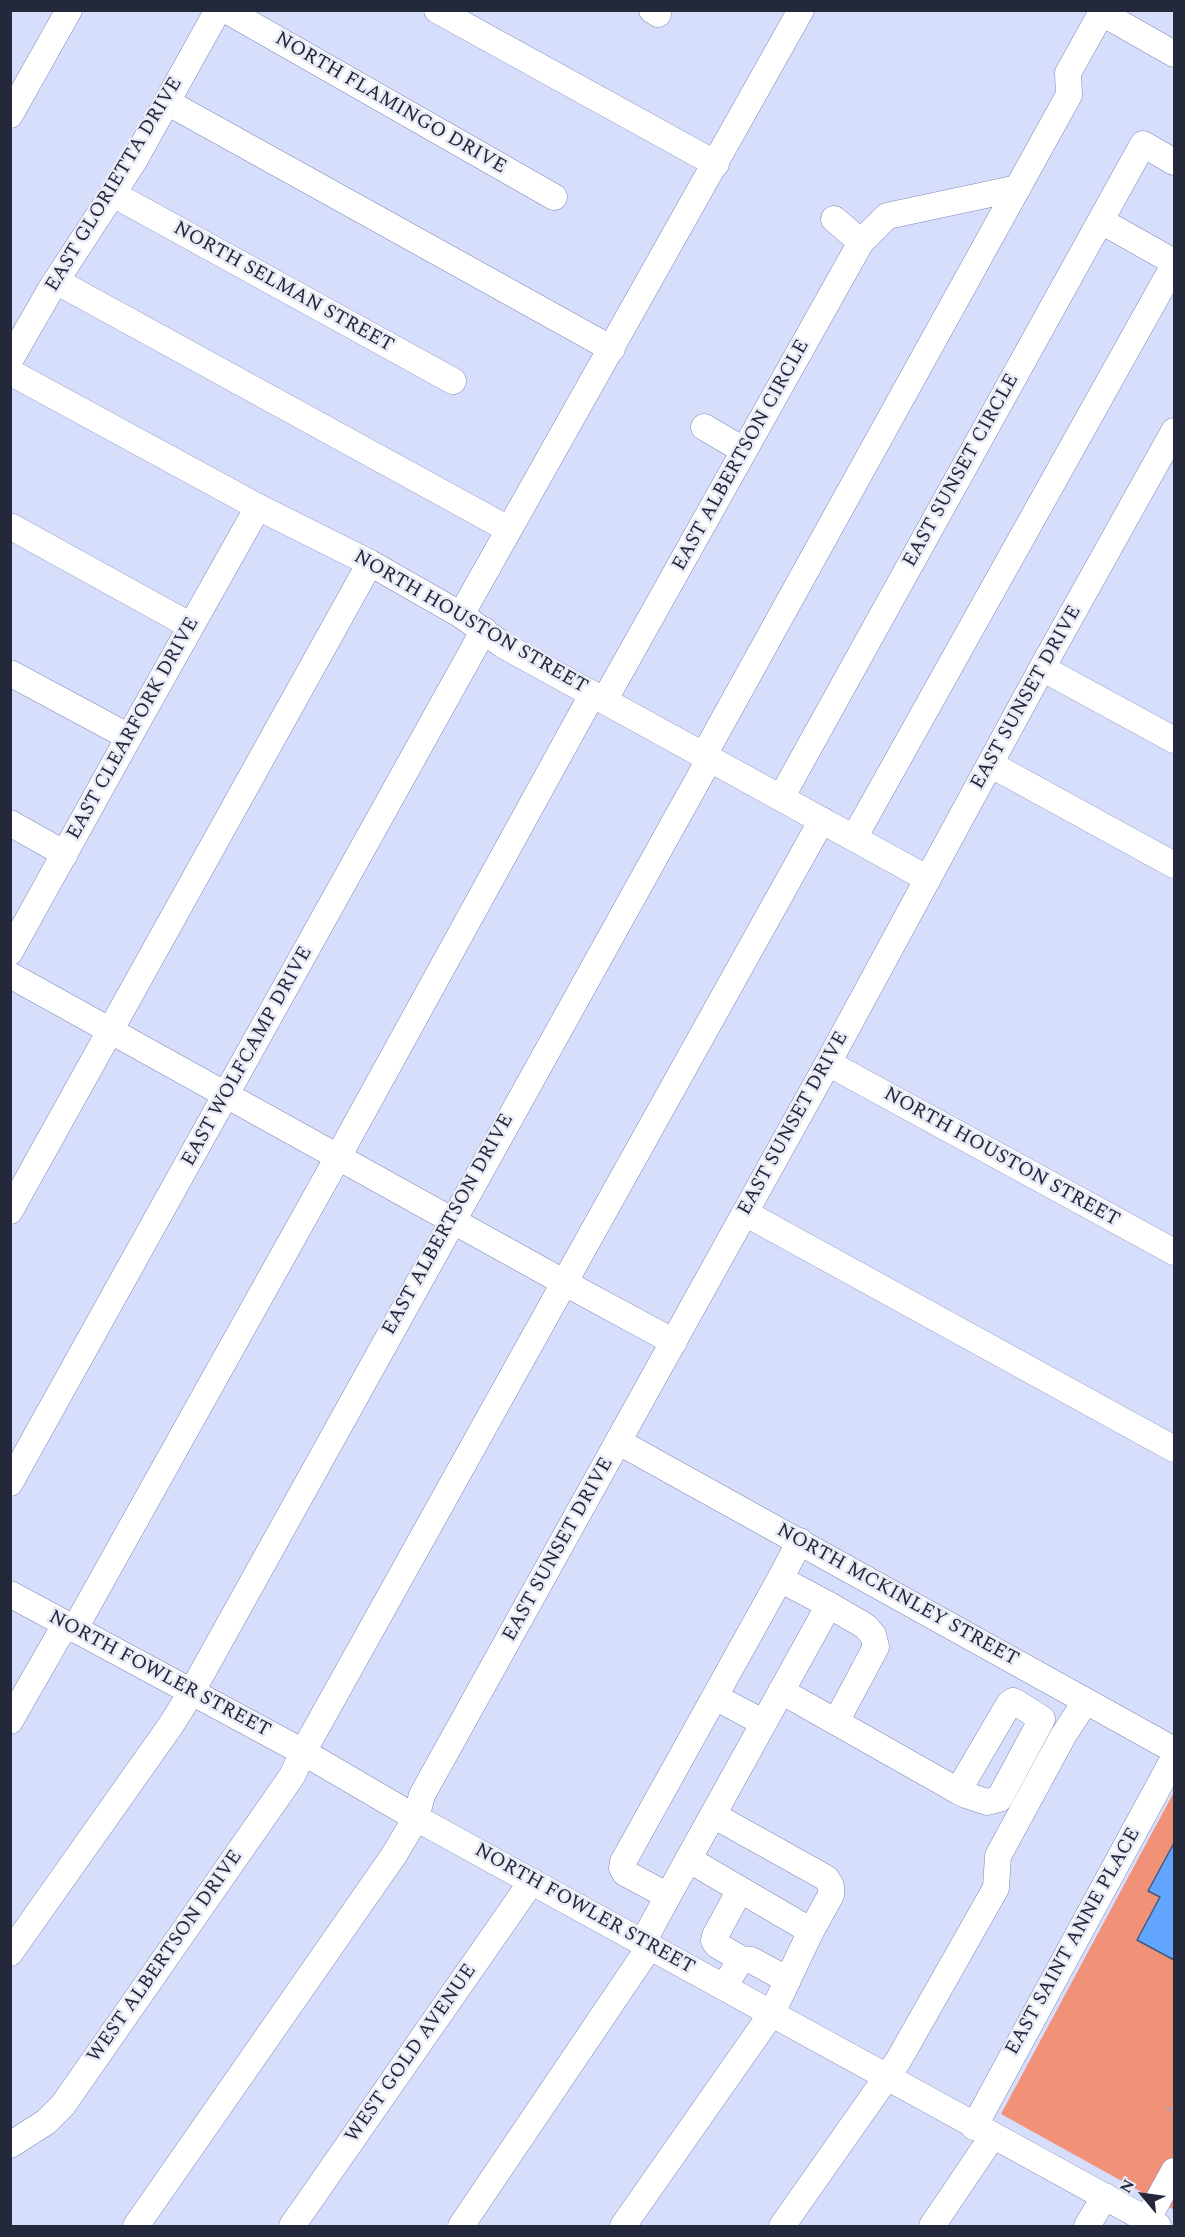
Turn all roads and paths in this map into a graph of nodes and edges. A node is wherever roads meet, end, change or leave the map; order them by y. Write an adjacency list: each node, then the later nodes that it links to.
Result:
1 (69, 10): 9 (street)
2 (218, 10): 8 (street, EAST GLORIETTA DRIVE)
3 (226, 10): 14 (street, NORTH FLAMINGO DRIVE)
4 (437, 10): 11 (street)
5 (801, 10): 11 (street)
6 (1102, 12): 7 (street); 12 (street, EAST ALBERTSON DRIVE)
7 (1174, 54)
8 (167, 102): 13 (street, EAST GLORIETTA DRIVE); 20 (street)
9 (10, 115)
10 (1174, 162): 16 (street, EAST SUNSET CIRCLE)
11 (716, 164): 20 (street)
12 (1018, 188): 17 (street, EAST ALBERTSON CIRCLE); 39 (street, EAST ALBERTSON DRIVE)
13 (113, 194): 19 (street, EAST GLORIETTA DRIVE); 23 (street, NORTH SELMAN STREET)
14 (555, 197)
15 (834, 219): 17 (street)
16 (1101, 220): 18 (street); 41 (street, EAST SUNSET CIRCLE)
17 (861, 242): 26 (street, EAST ALBERTSON CIRCLE)
18 (1174, 264): 44 (street)
19 (56, 280): 21 (street, EAST GLORIETTA DRIVE); 29 (street)
20 (612, 349): 29 (street)
21 (10, 360)
22 (10, 372): 27 (street, NORTH HOUSTON STREET)
23 (453, 381)
24 (704, 427): 26 (street)
25 (1174, 431): 34 (street, EAST SUNSET DRIVE)
26 (743, 450): 36 (street, EAST ALBERTSON CIRCLE)
27 (258, 507): 30 (street, NORTH HOUSTON STREET); 32 (street, EAST CLEARFORK DRIVE)
28 (10, 526): 32 (street)
29 (508, 529): 31 (street)
30 (370, 563): 31 (street, NORTH HOUSTON STREET); 50 (street)
31 (461, 615): 33 (street, NORTH HOUSTON STREET)
32 (191, 626): 37 (street, EAST CLEARFORK DRIVE)
33 (484, 630): 36 (street, NORTH HOUSTON STREET); 52 (street, EAST WOLFCAMP DRIVE)
34 (1042, 668): 38 (street); 40 (street, EAST SUNSET DRIVE)
35 (10, 673): 37 (street)
36 (598, 698): 39 (street, NORTH HOUSTON STREET); 53 (street, EAST ALBERTSON CIRCLE)
37 (129, 737): 45 (street, EAST CLEARFORK DRIVE)
38 (1174, 740)
39 (707, 756): 41 (street, NORTH HOUSTON STREET); 56 (street, EAST ALBERTSON DRIVE)
40 (990, 764): 46 (street); 47 (street, EAST SUNSET DRIVE)
41 (782, 798): 42 (street, NORTH HOUSTON STREET)
42 (822, 820): 44 (street, NORTH HOUSTON STREET); 58 (street, WEST ALBERTSON DRIVE)
43 (10, 823): 45 (street)
44 (854, 838): 47 (street, NORTH HOUSTON STREET)
45 (64, 854): 48 (street, EAST CLEARFORK DRIVE)
46 (1174, 865)
47 (928, 879): 51 (street, EAST SUNSET DRIVE)
48 (10, 952)
49 (10, 975): 50 (street)
50 (112, 1032): 52 (street); 54 (street)
51 (828, 1063): 55 (street, EAST SUNSET DRIVE); 57 (street, NORTH HOUSTON STREET)
52 (226, 1096): 53 (street); 62 (street, EAST WOLFCAMP DRIVE)
53 (338, 1157): 56 (street); 67 (street, EAST ALBERTSON CIRCLE)
54 (10, 1211)
55 (745, 1213): 59 (street, EAST SUNSET DRIVE); 61 (street)
56 (452, 1221): 58 (street); 70 (street, EAST ALBERTSON DRIVE)
57 (1174, 1252)
58 (565, 1284): 59 (street); 78 (street, WEST ALBERTSON DRIVE)
59 (674, 1342): 60 (street, EAST SUNSET DRIVE)
60 (619, 1442): 63 (street, NORTH MCKINLEY STREET); 82 (street, EAST SUNSET DRIVE)
61 (1174, 1449)
62 (10, 1483)
63 (800, 1542): 64 (street); 68 (street, NORTH MCKINLEY STREET)
64 (780, 1579): 66 (street); 71 (street)
65 (10, 1594): 67 (street, NORTH FOWLER STREET)
66 (829, 1605): 69 (street); 75 (street)
67 (70, 1627): 70 (street, NORTH FOWLER STREET); 74 (street, EAST ALBERTSON CIRCLE)
68 (1034, 1673): 72 (street, NORTH MCKINLEY STREET); 73 (street)
69 (781, 1691): 75 (street); 76 (street)
70 (190, 1693): 78 (street, NORTH FOWLER STREET); 89 (street, EAST ALBERTSON DRIVE)
71 (715, 1697): 76 (street); 86 (street)
72 (1085, 1702): 77 (street, NORTH MCKINLEY STREET); 94 (street)
73 (1017, 1703): 80 (street); 80 (street)
74 (10, 1721)
75 (836, 1722): 80 (street)
76 (764, 1723): 81 (street)
77 (1174, 1750)
78 (303, 1752): 82 (street, NORTH FOWLER STREET); 98 (street, WEST ALBERTSON DRIVE)
79 (1174, 1758): 97 (street, EAST SAINT ANNE PLACE)
80 (958, 1791)
81 (713, 1815): 83 (street); 87 (street)
82 (416, 1818): 84 (street, NORTH FOWLER STREET); 102 (street, EAST SUNSET DRIVE)
83 (688, 1859): 85 (street); 86 (street)
84 (532, 1881): 88 (street, NORTH FOWLER STREET); 103 (street, WEST GOLD AVENUE)
85 (740, 1890): 87 (street); 90 (street)
86 (668, 1896): 88 (street)
87 (811, 1931): 91 (street)
88 (646, 1944): 92 (street, NORTH FOWLER STREET); 104 (street)
89 (10, 1953)
90 (741, 1959): 91 (street); 92 (street)
91 (788, 1980): 93 (street)
92 (724, 1987): 93 (street, NORTH FOWLER STREET)
93 (772, 2013): 94 (street, NORTH FOWLER STREET); 105 (street)
94 (886, 2077): 97 (street, NORTH FOWLER STREET); 106 (street)
95 (1167, 2108): 96 (path)
96 (1174, 2112)
97 (983, 2132): 100 (street, NORTH FOWLER STREET); 107 (street, EAST SAINT ANNE PLACE)
98 (10, 2145)
99 (1174, 2171): 101 (street)
100 (1105, 2196): 101 (street, NORTH FOWLER STREET); 108 (street)
101 (1152, 2223)
102 (136, 2226)
103 (292, 2226)
104 (461, 2226)
105 (623, 2226)
106 (782, 2226)
107 (932, 2226)
108 (1087, 2226)

